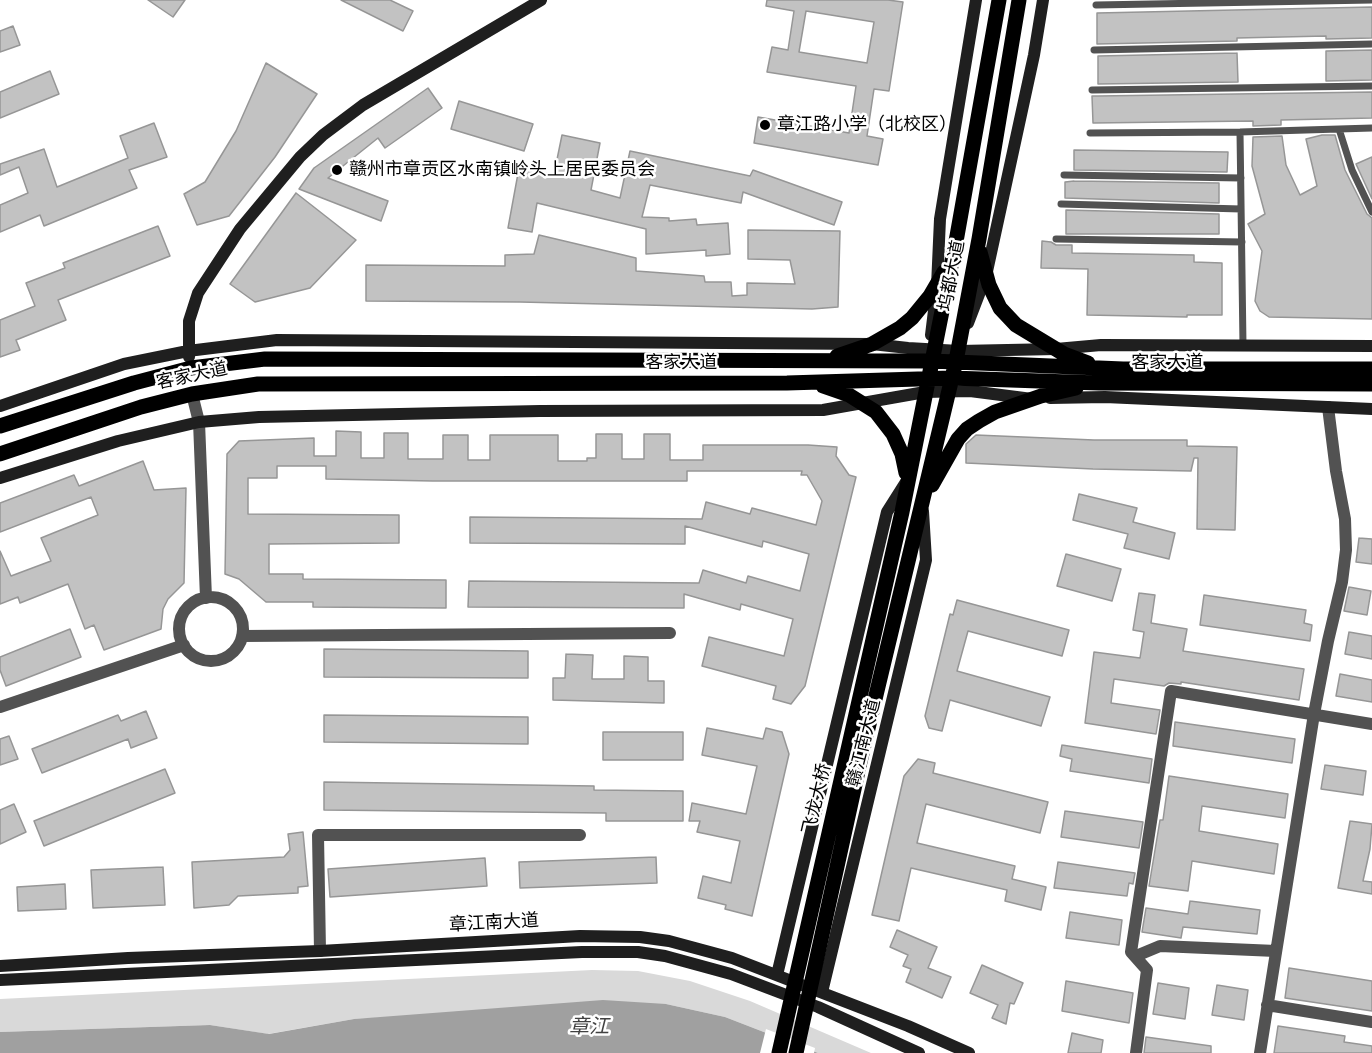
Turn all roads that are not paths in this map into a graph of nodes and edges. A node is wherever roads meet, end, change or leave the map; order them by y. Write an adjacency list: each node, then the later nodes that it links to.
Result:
1 (541, 0): 31 (street)
2 (976, 0): 26 (street)
3 (999, 0): 21 (main road, 坞都大道)
4 (1019, 0): 22 (main road, 坞都大道)
5 (1043, 0): 25 (street)
6 (1372, 0): 7 (lane)
7 (1096, 4)
8 (1372, 44): 9 (lane)
9 (1094, 50)
10 (1372, 86): 11 (lane)
11 (1092, 90)
12 (1372, 128): 13 (lane)
13 (1339, 129): 14 (lane); 20 (lane)
14 (1240, 132): 15 (lane); 17 (lane)
15 (1090, 133)
16 (1064, 174): 17 (lane)
17 (1241, 178): 19 (lane)
18 (1061, 204): 19 (lane)
19 (1241, 209): 24 (lane)
20 (1372, 212)
21 (957, 236): 26 (main road); 32 (main road, 坞都大道)
22 (979, 239): 25 (main road); 33 (main road, 坞都大道)
23 (1056, 239): 24 (lane)
24 (1242, 242): 28 (lane)
25 (986, 276): 30 (main road); 33 (street)
26 (937, 286): 27 (main road); 32 (street)
27 (872, 344): 31 (street); 32 (street); 34 (main road)
28 (1243, 345): 29 (street); 30 (street)
29 (1372, 346)
30 (1056, 349): 33 (street); 36 (main road)
31 (188, 351): 35 (street); 46 (street)
32 (932, 354): 33 (main road, 客家大道); 34 (main road, 客家大道); 42 (main road, 坞都大道)
33 (957, 354): 36 (main road, 客家大道); 41 (main road, 坞都大道)
34 (808, 362): 35 (main road, 客家大道)
35 (191, 369): 50 (main road, 客家大道)
36 (1123, 369): 37 (main road, 客家大道)
37 (1372, 369)
38 (1099, 382): 40 (main road, 客家大道); 41 (main road, 客家大道); 44 (main road)
39 (787, 383): 42 (main road, 客家大道); 43 (main road, 客家大道); 45 (main road)
40 (1372, 384)
41 (950, 385): 42 (main road, 客家大道); 44 (street); 54 (main road, 坞都大道)
42 (926, 386): 45 (street); 53 (main road, 坞都大道)
43 (192, 394): 49 (street); 51 (main road, 客家大道)
44 (1032, 399): 47 (street); 54 (main road)
45 (864, 404): 49 (street); 53 (main road)
46 (0, 406)
47 (1328, 407): 48 (street); 62 (street)
48 (1372, 408)
49 (199, 422): 52 (street); 57 (street)
50 (0, 426)
51 (0, 454)
52 (0, 478)
53 (907, 481): 55 (main road, 坞都大道); 69 (street)
54 (923, 500): 56 (main road, 坞都大道); 71 (street, 赣江南大道)
55 (893, 554): 74 (main road, 飞龙大桥)
56 (908, 557): 75 (main road, 飞龙大桥)
57 (206, 598): 59 (street); 60 (street)
58 (670, 633): 59 (street)
59 (242, 636): 60 (street)
60 (184, 645): 61 (street)
61 (0, 706)
62 (1314, 714): 63 (street); 66 (street); 67 (street)
63 (1372, 724)
64 (580, 835): 65 (street)
65 (320, 951): 68 (street, 章江南大道); 69 (street, 章江南大道)
66 (1276, 951): 67 (street); 72 (street)
67 (1136, 956): 78 (street)
68 (0, 966)
69 (777, 975): 71 (street, 章江南大道)
70 (0, 980): 76 (street, 章江南大道)
71 (822, 992): 77 (street, 章江南大道)
72 (1268, 1005): 73 (street); 79 (street)
73 (1372, 1022)
74 (779, 1053)
75 (796, 1053)
76 (919, 1053)
77 (969, 1053)
78 (1136, 1053)
79 (1260, 1053)

